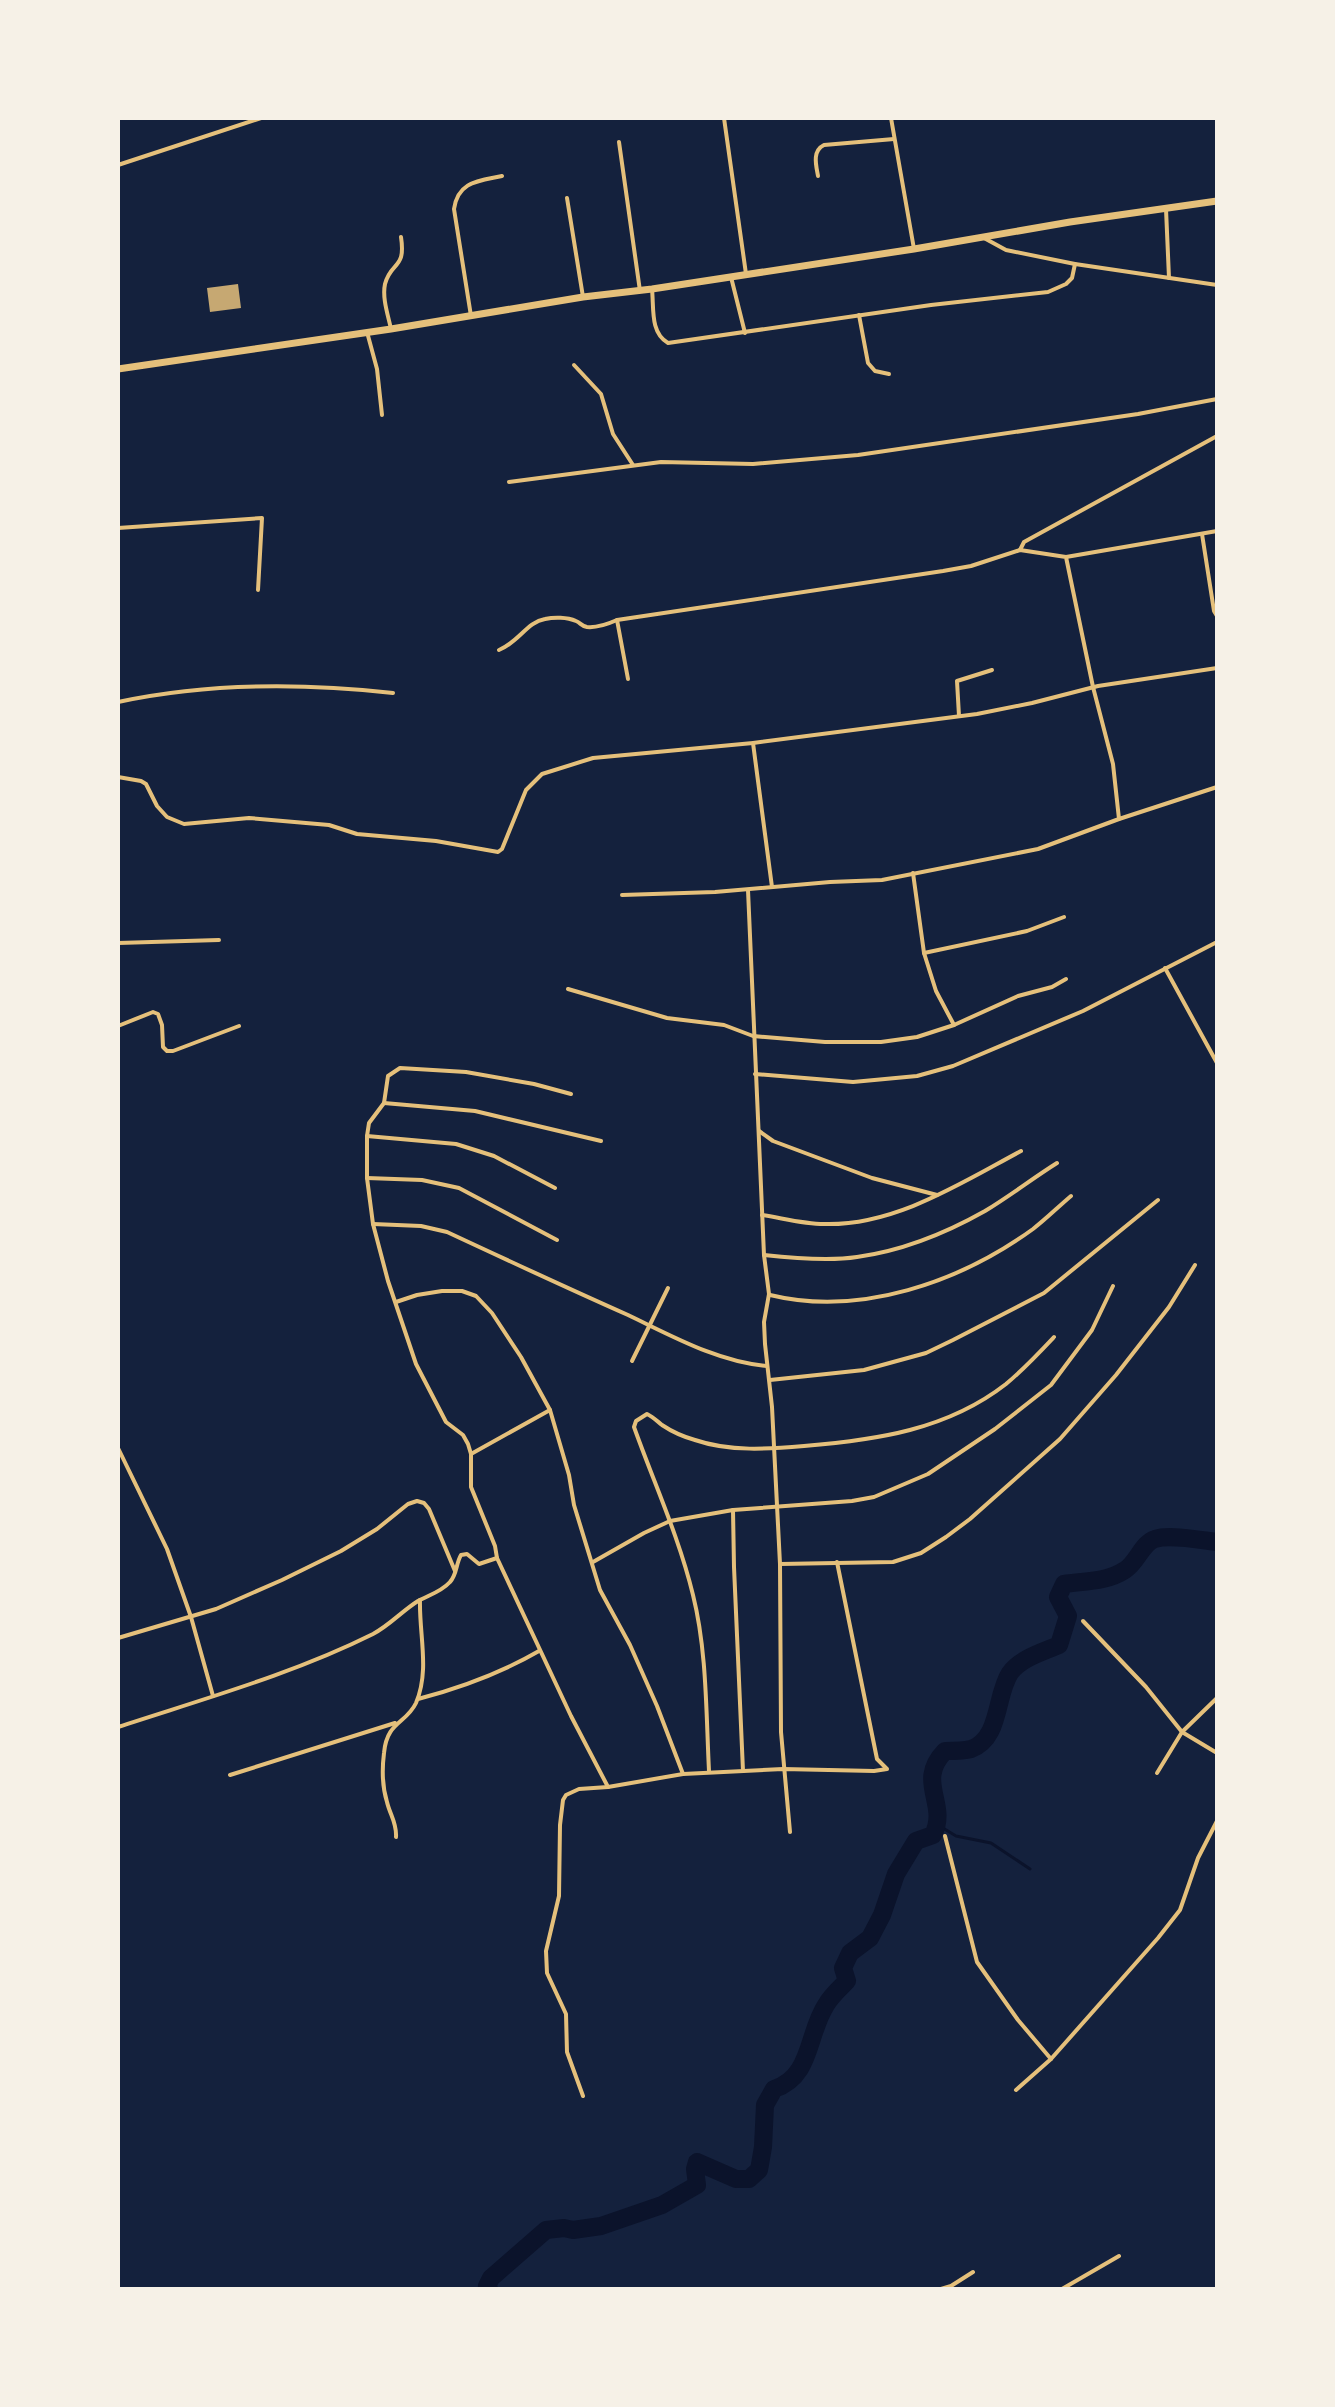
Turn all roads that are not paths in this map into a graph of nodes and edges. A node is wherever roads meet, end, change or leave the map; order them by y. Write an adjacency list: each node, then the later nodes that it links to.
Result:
1 (261, 118): 6 (street)
2 (724, 118): 16 (street)
3 (891, 118): 4 (street)
4 (894, 139): 8 (street); 14 (street)
5 (619, 142): 21 (street)
6 (118, 165)
7 (502, 176): 24 (street)
8 (818, 176)
9 (567, 198): 22 (street)
10 (1217, 201): 11 (main road)
11 (1166, 209): 13 (main road); 18 (street)
12 (401, 237): 25 (street)
13 (982, 237): 14 (main road); 15 (street)
14 (914, 249): 16 (main road)
15 (1075, 264): 18 (street); 23 (street)
16 (746, 275): 17 (main road)
17 (731, 277): 20 (main road); 27 (street)
18 (1169, 278): 19 (street)
19 (1217, 285)
20 (652, 289): 21 (main road); 27 (street)
21 (640, 291): 22 (main road)
22 (583, 297): 24 (main road)
23 (859, 315): 27 (street); 30 (street)
24 (471, 316): 25 (main road)
25 (391, 329): 26 (main road)
26 (367, 332): 29 (main road); 32 (street)
27 (745, 333)
28 (574, 365): 34 (street)
29 (118, 369)
30 (889, 374)
31 (1217, 399): 34 (street)
32 (382, 415)
33 (1217, 436): 39 (street)
34 (633, 465): 35 (street)
35 (509, 482)
36 (118, 528): 41 (street)
37 (1217, 531): 38 (street)
38 (1202, 534): 40 (street); 42 (street)
39 (1020, 550): 40 (street); 43 (street)
40 (1066, 557): 48 (street)
41 (258, 590)
42 (1217, 616)
43 (617, 620): 44 (street); 47 (street)
44 (499, 650)
45 (1217, 668): 48 (street)
46 (992, 670): 51 (street)
47 (628, 679)
48 (1093, 687): 51 (street); 55 (street)
49 (393, 693): 50 (street)
50 (118, 702)
51 (959, 716): 52 (street)
52 (753, 743): 53 (street); 57 (street)
53 (118, 777)
54 (1217, 787): 55 (street)
55 (1119, 819): 56 (street)
56 (913, 873): 57 (street); 64 (street)
57 (772, 887): 58 (street)
58 (748, 890): 59 (street); 71 (street)
59 (622, 895)
60 (1064, 917): 64 (street)
61 (219, 940): 63 (street)
62 (1217, 942): 65 (street)
63 (118, 943)
64 (924, 953): 68 (street)
65 (1165, 968): 72 (street); 73 (street)
66 (1066, 979): 68 (street)
67 (568, 989): 71 (street)
68 (954, 1025): 71 (street)
69 (118, 1026): 70 (street)
70 (239, 1026)
71 (753, 1036): 73 (street)
72 (1217, 1063)
73 (755, 1074): 76 (street)
74 (571, 1094): 75 (street)
75 (384, 1103): 77 (street); 78 (street)
76 (759, 1131): 83 (street); 86 (street)
77 (367, 1136): 81 (street); 82 (street)
78 (601, 1141)
79 (1021, 1151): 83 (street)
80 (1057, 1163): 89 (street)
81 (367, 1178): 87 (street); 88 (street)
82 (555, 1188)
83 (937, 1195): 86 (street)
84 (1071, 1196): 93 (street)
85 (1158, 1200): 99 (street)
86 (762, 1215): 89 (street)
87 (373, 1224): 94 (street); 95 (street)
88 (557, 1240)
89 (764, 1255): 93 (street)
90 (1195, 1265): 109 (street)
91 (1113, 1286): 104 (street)
92 (668, 1288): 95 (street)
93 (769, 1294): 98 (street)
94 (396, 1302): 100 (street); 103 (street)
95 (648, 1325): 97 (street); 98 (street)
96 (1054, 1337): 102 (street)
97 (632, 1361)
98 (767, 1366): 99 (street)
99 (770, 1380): 102 (street)
100 (550, 1410): 103 (street); 108 (street)
101 (118, 1448): 113 (street)
102 (774, 1449): 104 (street); 106 (street)
103 (471, 1454): 107 (street)
104 (777, 1506): 105 (street); 110 (street)
105 (733, 1510): 106 (street); 125 (street)
106 (670, 1521): 108 (street); 126 (street)
107 (497, 1558): 111 (street); 116 (street)
108 (593, 1562): 128 (street)
109 (837, 1562): 110 (street); 124 (street)
110 (780, 1564): 124 (street)
111 (456, 1572): 112 (street); 113 (street)
112 (420, 1600): 117 (street); 119 (street)
113 (191, 1617): 115 (street); 117 (street)
114 (1083, 1621): 122 (street)
115 (118, 1638)
116 (539, 1651): 119 (street); 130 (street)
117 (213, 1696): 121 (street)
118 (1217, 1698): 122 (street)
119 (418, 1699): 120 (street)
120 (397, 1722): 129 (street); 134 (street)
121 (118, 1727)
122 (1182, 1732): 123 (street); 127 (street)
123 (1217, 1753)
124 (783, 1769): 125 (street); 132 (street)
125 (743, 1771): 126 (street)
126 (709, 1772): 128 (street)
127 (1157, 1773)
128 (683, 1774): 130 (street)
129 (230, 1775)
130 (608, 1787): 137 (street)
131 (1217, 1821): 135 (street)
132 (790, 1832)
133 (945, 1836): 135 (street)
134 (396, 1837)
135 (1051, 2059): 136 (street)
136 (1016, 2090)
137 (583, 2096)
138 (1119, 2256): 141 (street)
139 (973, 2272): 140 (street)
140 (941, 2289)
141 (1062, 2289)

